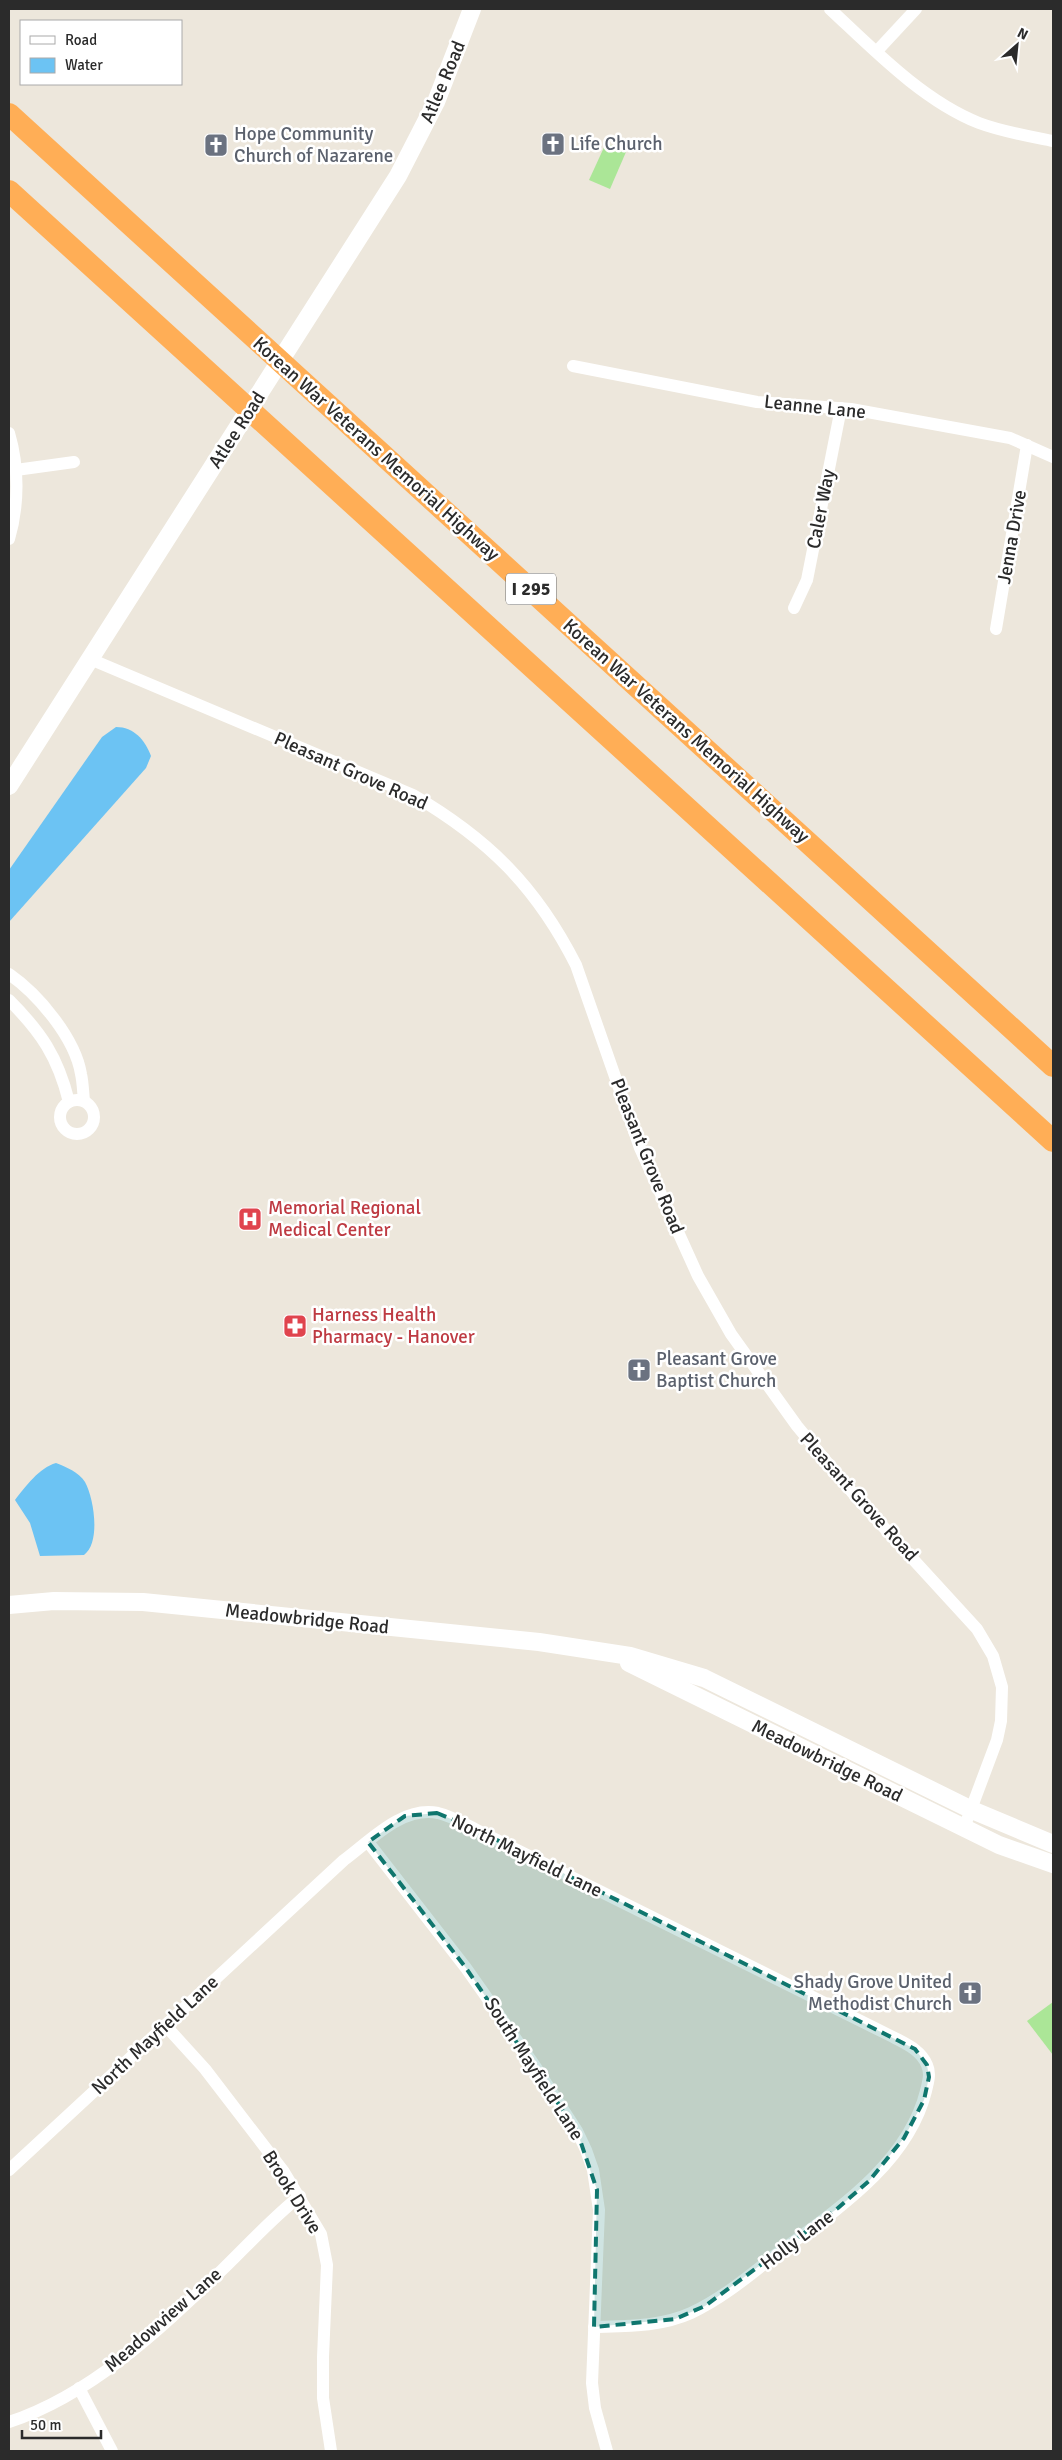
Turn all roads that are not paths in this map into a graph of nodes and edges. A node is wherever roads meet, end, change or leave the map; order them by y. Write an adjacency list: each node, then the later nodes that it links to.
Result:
1 (472, 9): 18 (main road, Atlee Road)
2 (830, 9): 4 (street)
3 (916, 9): 4 (street)
4 (877, 51): 6 (street)
5 (9, 114): 22 (highway, Korean War Veterans Memorial Highway / I 295)
6 (1053, 141)
7 (9, 191): 25 (highway)
8 (573, 366): 9 (street, Leanne Lane)
9 (841, 408): 11 (street, Leanne Lane); 16 (street, Caler Way)
10 (9, 433): 14 (street)
11 (1027, 445): 12 (street, Leanne Lane); 17 (street, Jenna Drive)
12 (1053, 457)
13 (74, 462): 14 (street)
14 (16, 470): 15 (street)
15 (9, 540)
16 (794, 608)
17 (996, 629)
18 (90, 659): 19 (main road, Atlee Road); 28 (street, Pleasant Grove Road)
19 (9, 786)
20 (9, 974): 23 (street)
21 (9, 1000): 24 (street)
22 (1053, 1066)
23 (84, 1101): 24 (street); 24 (street)
24 (69, 1102)
25 (1053, 1141)
26 (9, 1605): 27 (main road, Meadowbridge Road)
27 (604, 1652): 28 (main road, Meadowbridge Road); 29 (main road, Meadowbridge Road)
28 (972, 1810): 29 (street, Pleasant Grove Road); 31 (main road, Meadowbridge Road)
29 (964, 1828): 32 (main road, Meadowbridge Road)
30 (368, 1842): 33 (street, North Mayfield Lane); 34 (street, North Mayfield Lane); 37 (street, South Mayfield Lane)
31 (1053, 1844)
32 (1053, 1864)
33 (165, 2025): 35 (street, North Mayfield Lane); 36 (street, Brook Drive)
34 (927, 2064): 37 (street, Holly Lane)
35 (9, 2170)
36 (300, 2196): 38 (street, Meadowview Lane); 41 (street, Brook Drive)
37 (594, 2327): 42 (street, South Mayfield Lane)
38 (80, 2388): 39 (street, Meadowview Lane); 40 (street)
39 (9, 2422)
40 (112, 2451)
41 (331, 2451)
42 (607, 2451)

